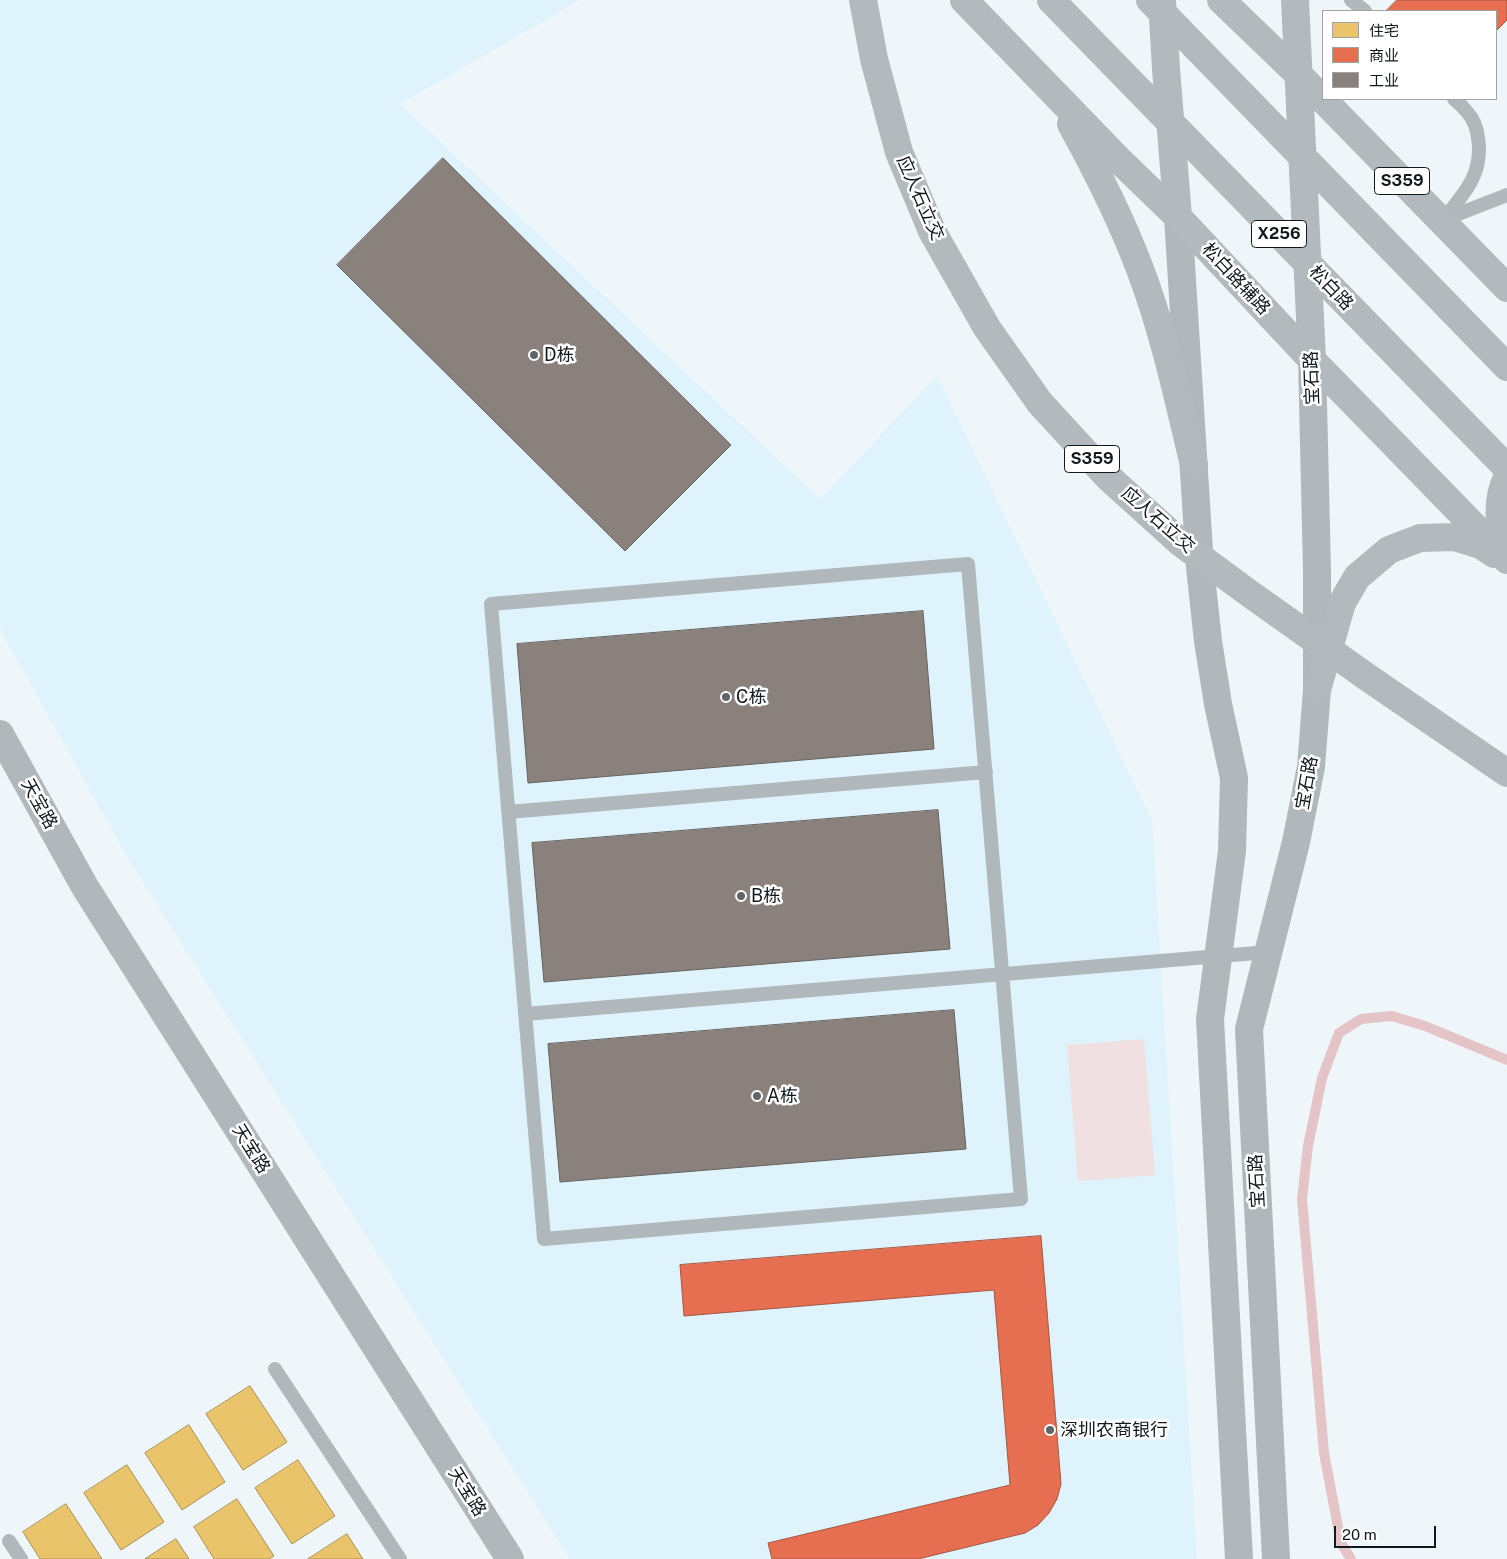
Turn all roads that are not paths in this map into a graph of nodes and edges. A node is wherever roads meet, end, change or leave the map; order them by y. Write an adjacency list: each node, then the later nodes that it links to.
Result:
1 (863, 0): 30 (main road, 应人石立交 / S359, bridge)
2 (964, 0): 11 (main road, 松白路辅路)
3 (1051, 0): 22 (main road, 松白路 / X256, bridge)
4 (1150, 0): 20 (main road, bridge)
5 (1162, 0): 16 (main road)
6 (1221, 0): 10 (main road)
7 (1295, 0): 10 (main road, 宝石路)
8 (1351, 0): 9 (lane)
9 (1364, 10)
10 (1298, 74): 12 (main road, S359); 19 (main road, 宝石路)
11 (1055, 94): 16 (main road, 松白路辅路); 21 (main road)
12 (1322, 98)
13 (1323, 100): 17 (main road, S359)
14 (1455, 100): 17 (lane)
15 (1507, 194): 17 (lane)
16 (1178, 217): 19 (main road, 松白路辅路); 21 (street)
17 (1442, 221): 18 (main road, S359)
18 (1507, 288)
19 (1312, 360): 25 (main road, 松白路辅路); 27 (street, 宝石路)
20 (1507, 367)
21 (1194, 464): 33 (street)
22 (1507, 468)
23 (1507, 478): 24 (main road)
24 (1507, 549)
25 (1507, 560)
26 (1507, 564): 27 (main road)
27 (1318, 690): 32 (street, 宝石路)
28 (0, 734): 40 (street, 天宝路)
29 (986, 772): 31 (lane); 31 (lane); 34 (lane)
30 (1507, 773)
31 (508, 812): 35 (lane)
32 (1268, 952): 33 (lane); 42 (street, 宝石路)
33 (1218, 956): 34 (lane); 41 (street)
34 (1002, 974): 35 (lane); 35 (lane)
35 (525, 1014)
36 (275, 1369): 39 (lane)
37 (9, 1541): 38 (lane)
38 (21, 1559)
39 (400, 1559)
40 (510, 1559)
41 (1239, 1559)
42 (1276, 1559)

